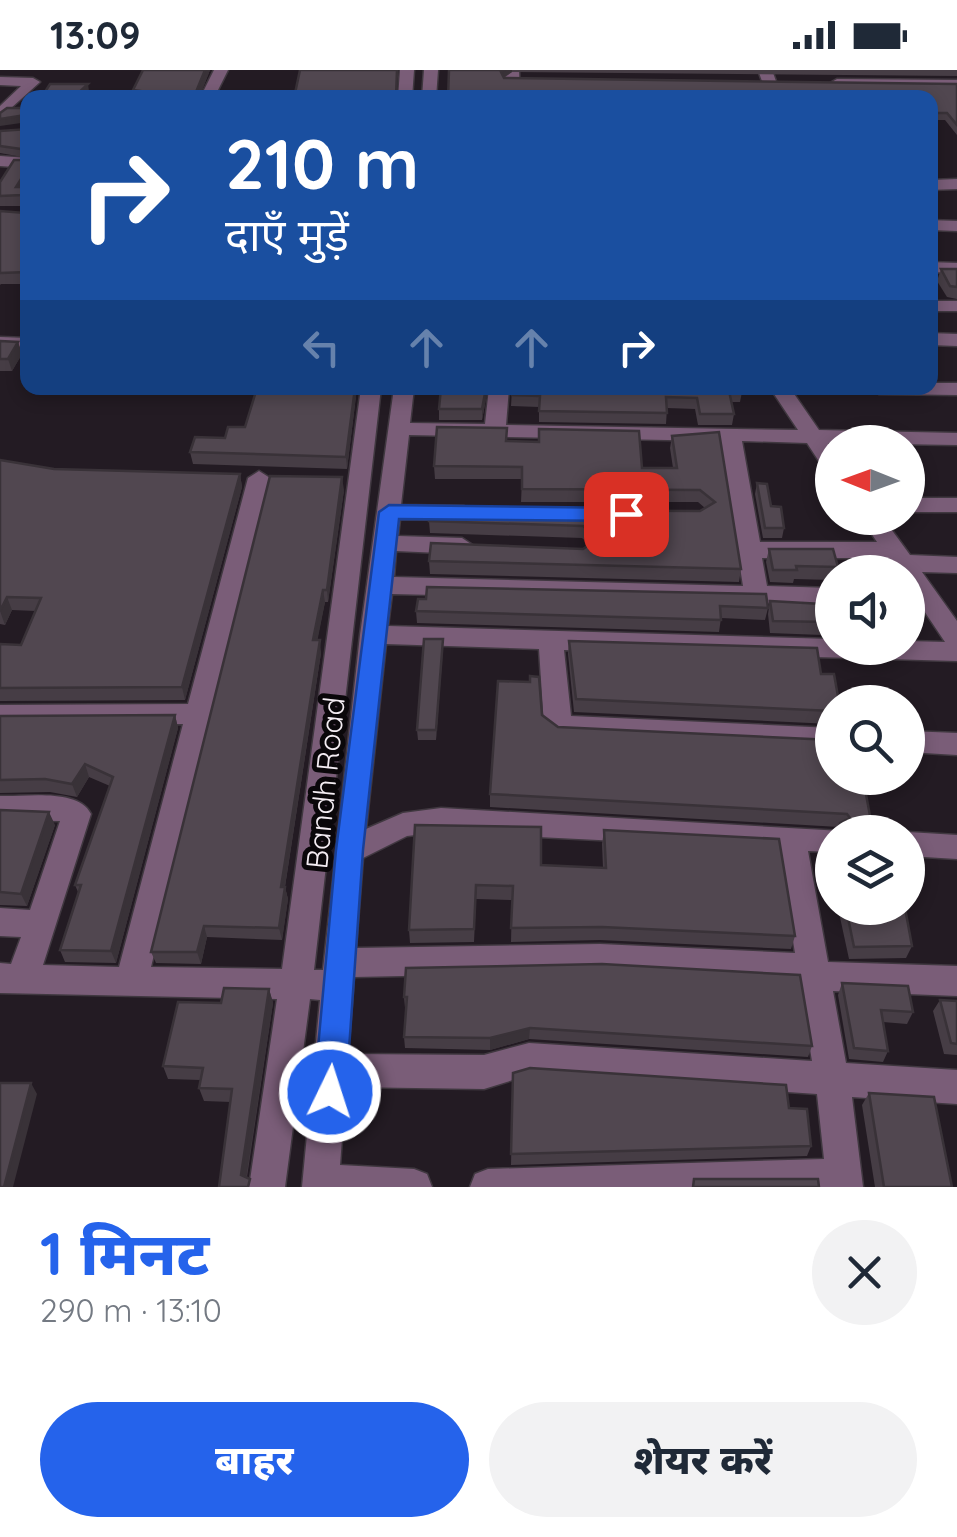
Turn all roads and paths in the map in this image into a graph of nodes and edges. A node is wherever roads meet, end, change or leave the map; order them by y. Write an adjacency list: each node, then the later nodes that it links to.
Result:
1 (6, 70): 4 (street)
2 (512, 75): 5 (street)
3 (767, 76): 6 (street); 7 (street)
4 (0, 79): 10 (street)
5 (531, 80)
6 (751, 82)
7 (788, 82)
8 (826, 83): 9 (street)
9 (957, 84)
10 (23, 90)
11 (369, 395): 22 (street)
12 (403, 395): 15 (street, Bandh Road)
13 (498, 395): 16 (street)
14 (785, 395): 18 (street)
15 (400, 428): 16 (street); 23 (street, Bandh Road)
16 (496, 430): 17 (street)
17 (730, 436): 18 (street); 30 (street)
18 (813, 437): 19 (street); 20 (street)
19 (957, 439)
20 (815, 440)
21 (258, 478): 44 (street)
22 (351, 479): 23 (street); 62 (street)
23 (394, 480): 26 (street, Bandh Road)
24 (957, 504): 25 (street)
25 (925, 505)
26 (389, 512): 27 (street); 28 (street, Bandh Road)
27 (481, 514)
28 (385, 543): 29 (street); 34 (street, Bandh Road)
29 (484, 546)
30 (749, 550): 31 (street); 35 (street)
31 (857, 555)
32 (925, 561): 33 (street)
33 (957, 565)
34 (380, 585): 35 (street); 40 (street, Bandh Road)
35 (757, 596): 36 (street)
36 (815, 596)
37 (925, 596): 38 (street)
38 (957, 598)
39 (925, 605): 42 (street)
40 (374, 635): 41 (street); 54 (street, Bandh Road)
41 (551, 640): 43 (street); 46 (street)
42 (957, 640)
43 (957, 652)
44 (202, 714): 45 (street); 61 (street)
45 (0, 716)
46 (815, 738)
47 (925, 743): 48 (street)
48 (957, 744)
49 (0, 808): 56 (street)
50 (791, 838): 51 (street); 54 (street); 57 (street)
51 (815, 839)
52 (925, 845): 53 (street)
53 (957, 847)
54 (350, 850): 58 (street, Bandh Road)
55 (0, 922): 56 (street)
56 (41, 924): 59 (street)
57 (814, 973): 58 (street); 60 (street); 64 (street)
58 (338, 974): 62 (street); 63 (street, Bandh Road)
59 (12, 978): 61 (street)
60 (957, 981)
61 (130, 982): 62 (street)
62 (296, 984): 68 (street)
63 (332, 1070): 64 (street); 67 (street, Bandh Road)
64 (832, 1079): 65 (street); 66 (street)
65 (957, 1087)
66 (844, 1182): 70 (street)
67 (320, 1185): 69 (street)
68 (267, 1187)
69 (414, 1187)
70 (488, 1187)

